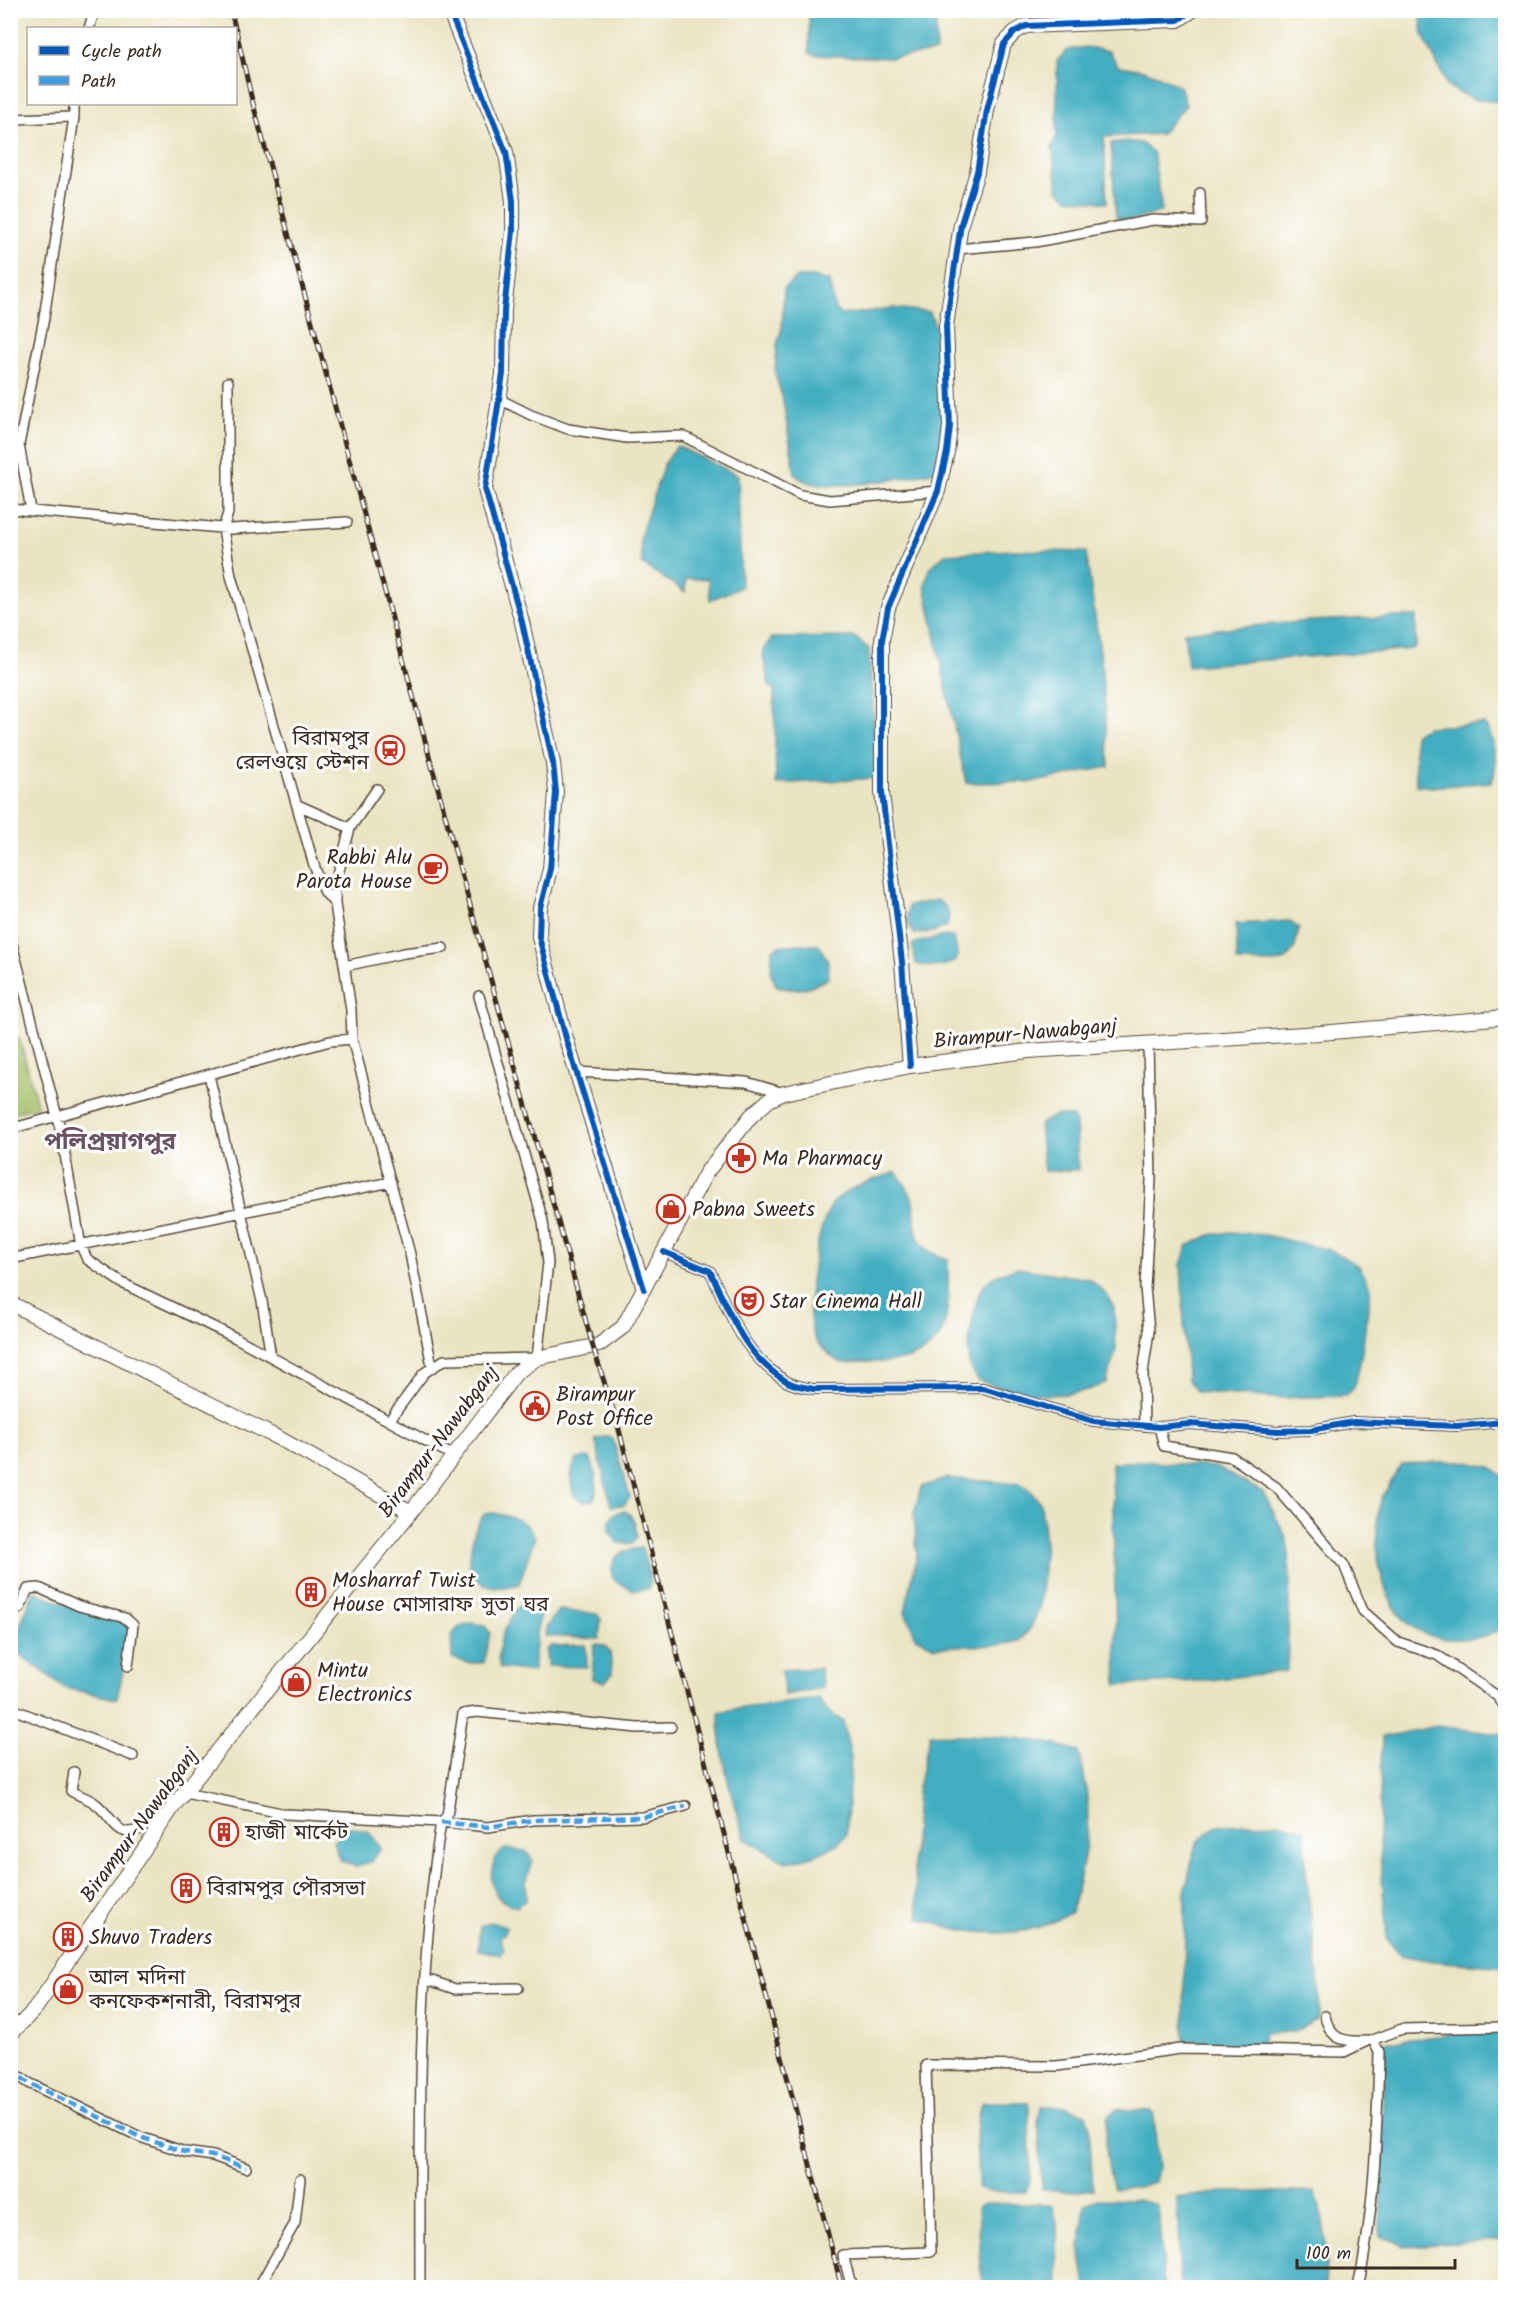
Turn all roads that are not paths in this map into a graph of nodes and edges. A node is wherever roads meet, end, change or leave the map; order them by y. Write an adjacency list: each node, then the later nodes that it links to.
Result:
1 (94, 10): 4 (street)
2 (449, 10): 12 (street)
3 (1193, 10): 10 (street)
4 (89, 27)
5 (74, 105): 6 (street)
6 (74, 117): 7 (street); 15 (street)
7 (11, 119): 8 (street)
8 (10, 141)
9 (1200, 193): 10 (street)
10 (957, 249): 13 (street)
11 (228, 382): 17 (street)
12 (499, 399): 13 (street); 30 (street)
13 (938, 491): 29 (street)
14 (10, 509): 15 (street)
15 (31, 510): 17 (street)
16 (347, 522): 17 (street)
17 (223, 529): 19 (street)
18 (376, 789): 20 (street)
19 (298, 805): 20 (street); 21 (street)
20 (350, 828): 21 (street)
21 (335, 904): 24 (street)
22 (10, 936): 33 (street)
23 (443, 948): 24 (street)
24 (345, 966): 27 (street)
25 (479, 996): 43 (street)
26 (1506, 1017): 28 (street, Birampur-Nawabganj)
27 (352, 1039): 31 (street); 35 (street)
28 (1148, 1043): 29 (street, Birampur-Nawabganj); 47 (street)
29 (910, 1065): 32 (street, Birampur-Nawabganj)
30 (577, 1072): 32 (street); 40 (street)
31 (209, 1075): 33 (street); 36 (street)
32 (784, 1093): 38 (street, Birampur-Nawabganj)
33 (57, 1116): 34 (street); 37 (street)
34 (10, 1129)
35 (391, 1182): 36 (street); 44 (street)
36 (240, 1212): 37 (street); 42 (street)
37 (81, 1246): 39 (street); 42 (street)
38 (664, 1252): 40 (street, Birampur-Nawabganj); 47 (street)
39 (10, 1259)
40 (644, 1289): 43 (street, Birampur-Nawabganj)
41 (10, 1303): 50 (street)
42 (271, 1357): 45 (street)
43 (537, 1358): 44 (street); 49 (street, Birampur-Nawabganj)
44 (432, 1366): 45 (street)
45 (389, 1421): 49 (street)
46 (1506, 1422): 48 (street)
47 (1144, 1426): 48 (street)
48 (1159, 1427): 54 (street)
49 (452, 1455): 50 (street, Birampur-Nawabganj)
50 (411, 1512): 58 (street, Birampur-Nawabganj)
51 (10, 1612): 52 (street)
52 (128, 1666)
53 (10, 1708): 56 (street)
54 (1506, 1708)
55 (671, 1727): 60 (street)
56 (133, 1756)
57 (74, 1772): 61 (street)
58 (185, 1793): 60 (street); 61 (street, Birampur-Nawabganj)
59 (686, 1806): 60 (street)
60 (441, 1822): 62 (street)
61 (162, 1824): 66 (street, Birampur-Nawabganj)
62 (425, 1982): 63 (street); 72 (street)
63 (518, 1988)
64 (1325, 2016): 67 (street)
65 (1506, 2027): 67 (street)
66 (10, 2035)
67 (1370, 2041): 73 (street); 74 (street)
68 (10, 2070): 69 (street)
69 (246, 2168)
70 (300, 2179): 71 (street)
71 (258, 2288)
72 (420, 2288)
73 (852, 2288)
74 (1358, 2288)

